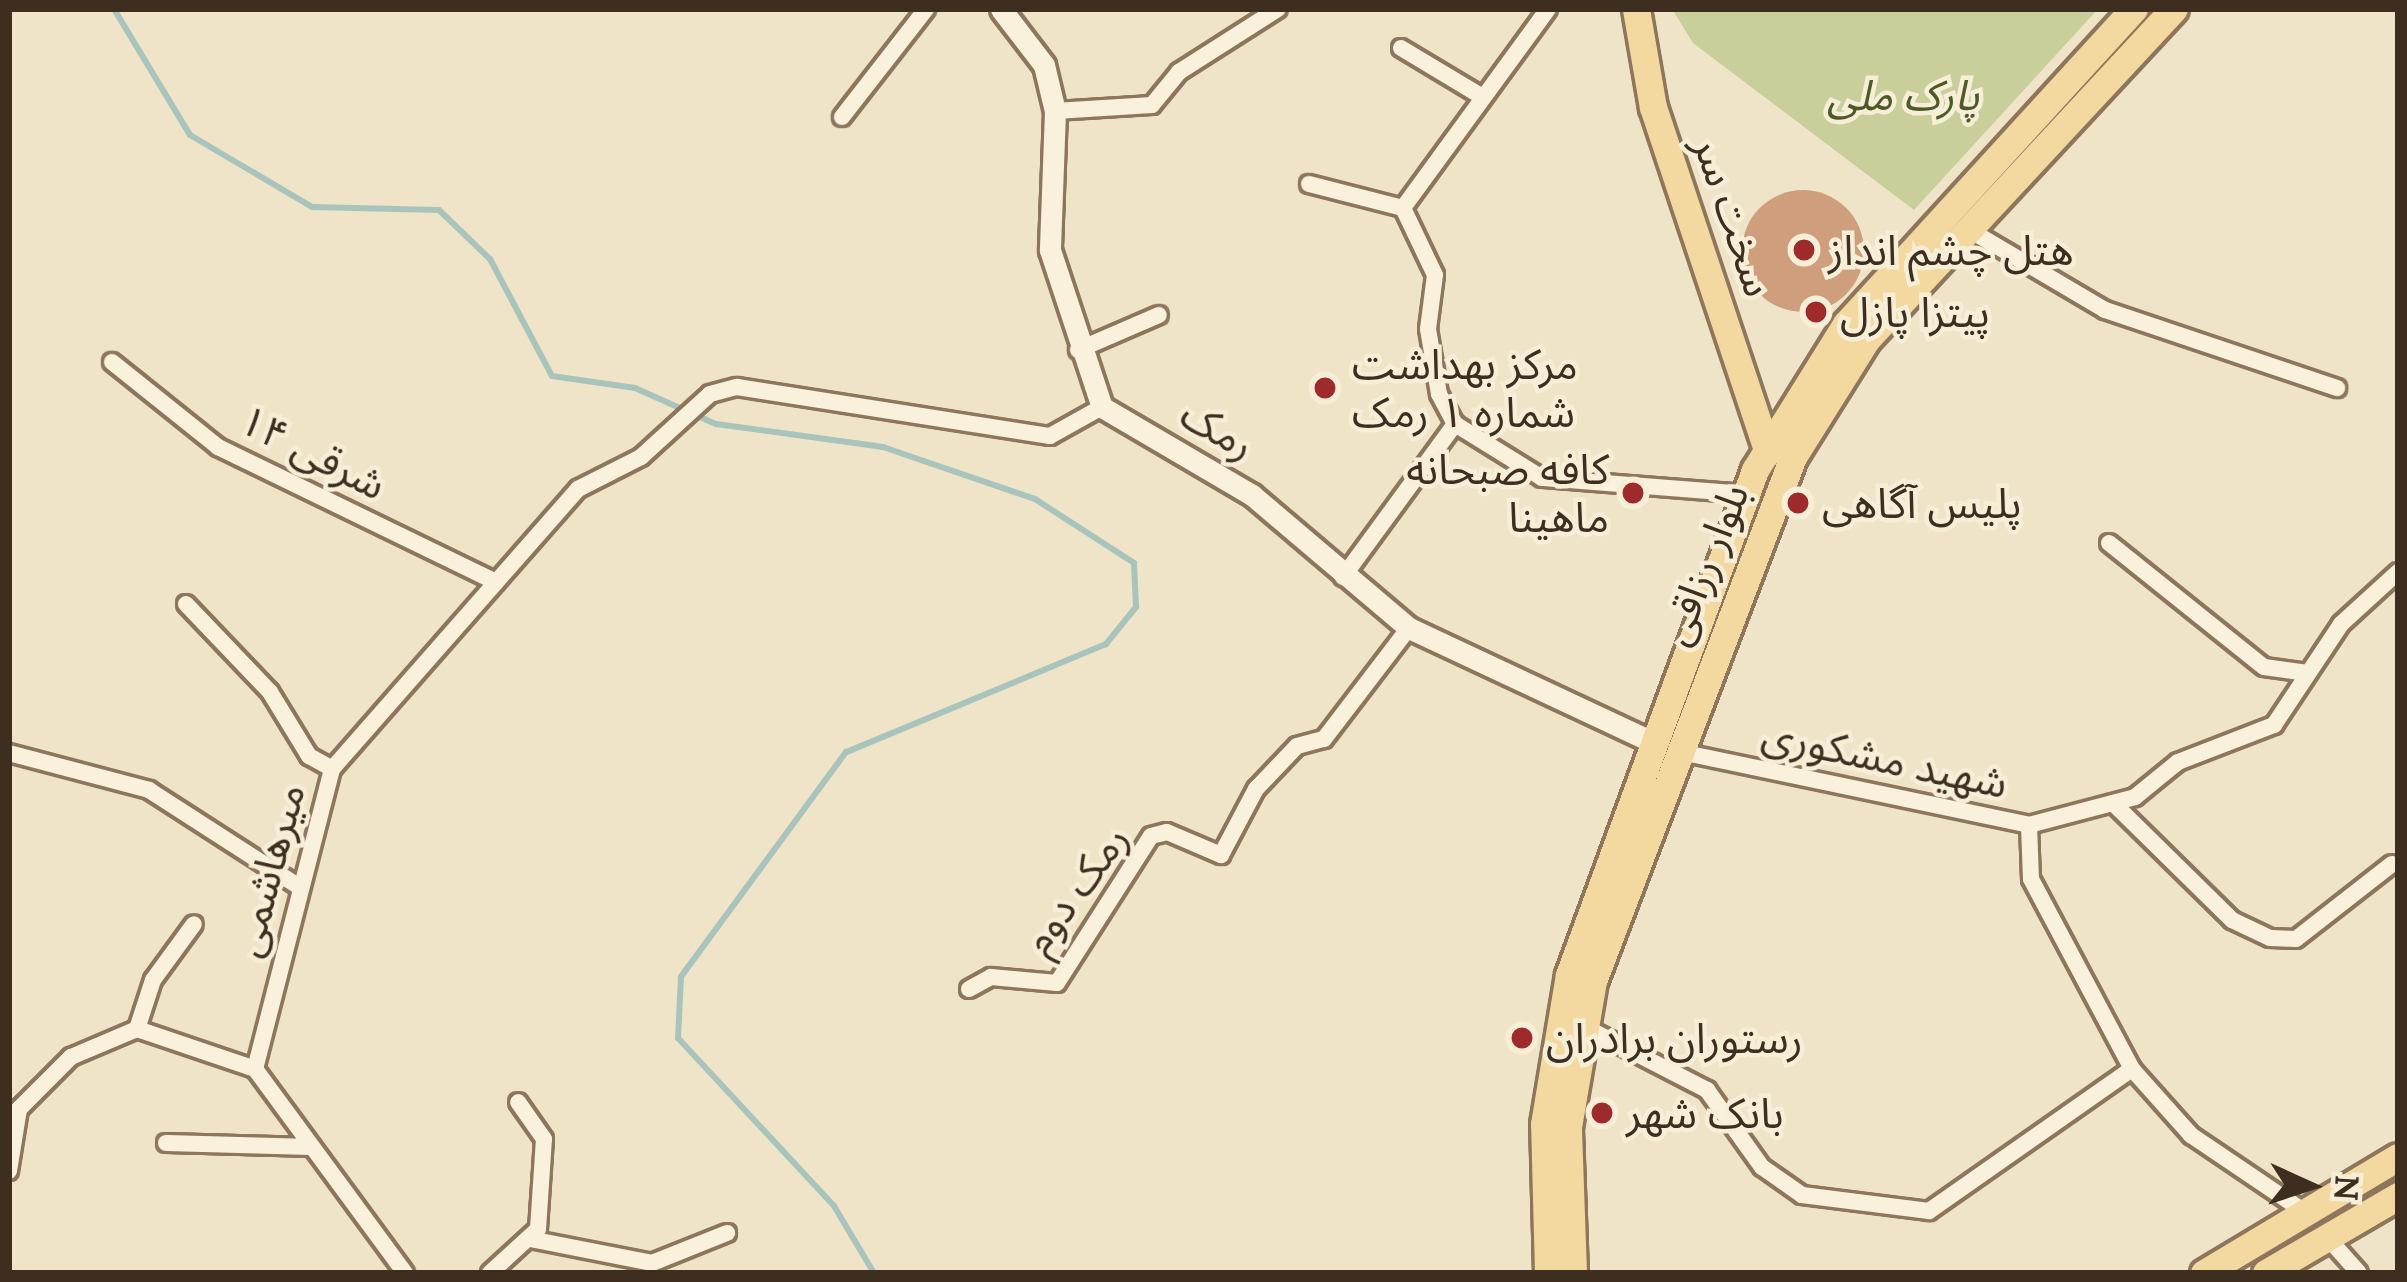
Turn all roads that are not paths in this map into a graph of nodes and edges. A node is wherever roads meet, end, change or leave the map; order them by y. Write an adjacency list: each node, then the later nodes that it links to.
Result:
1 (926, 9): 11 (street)
2 (1001, 9): 10 (street)
3 (1277, 9): 10 (street)
4 (1548, 9): 9 (street)
5 (1636, 9): 21 (main road, سخت سر)
6 (2134, 9): 21 (main road, بلوار رزاقی)
7 (2174, 9): 14 (main road, بلوار رزاقی)
8 (1401, 48): 9 (street)
9 (1481, 96): 13 (street)
10 (1055, 111): 16 (street)
11 (842, 118)
12 (1309, 184): 13 (street)
13 (1403, 208): 20 (street)
14 (1966, 228): 18 (street); 21 (main road, بلوار رزاقی)
15 (1159, 316): 16 (street)
16 (1078, 350): 19 (street)
17 (112, 362): 27 (street, شرقی ۱۴)
18 (2337, 388)
19 (1102, 407): 26 (street, رمک); 27 (street, میرهاشمی)
20 (1455, 424): 22 (street); 26 (street)
21 (1780, 452): 22 (main road, بلوار رزاقی); 23 (main road, بلوار رزاقی)
22 (1744, 494): 23 (main road); 31 (main road, بلوار رزاقی)
23 (1770, 506): 31 (main road, بلوار رزاقی)
24 (2109, 542): 30 (street)
25 (2398, 572): 30 (street)
26 (1343, 577): 29 (street, رمک)
27 (496, 582): 33 (street, میرهاشمی)
28 (186, 604): 33 (street)
29 (1409, 628): 31 (street, رمک); 39 (street, رمک دوم)
30 (2308, 673): 34 (street)
31 (1663, 746): 35 (street, شهید مشکوری); 40 (main road, بلوار رزاقی); 56 (main road, بلوار رزاقی)
32 (9, 753): 37 (street)
33 (332, 769): 37 (street, میرهاشمی)
34 (2114, 803): 35 (street); 36 (street)
35 (2029, 825): 43 (street, شهید مشکوری)
36 (2392, 864)
37 (298, 886): 42 (street, میرهاشمی)
38 (194, 924): 41 (street)
39 (969, 988)
40 (1583, 1026): 43 (street); 57 (main road, بلوار رزاقی)
41 (137, 1029): 42 (street); 48 (street)
42 (255, 1069): 46 (street)
43 (2132, 1069): 50 (street, شهید مشکوری)
44 (518, 1102): 53 (street)
45 (166, 1142): 46 (street)
46 (313, 1148): 54 (street)
47 (2398, 1157): 50 (main road)
48 (9, 1171)
49 (2398, 1196): 52 (main road)
50 (2306, 1213): 58 (main road)
51 (727, 1233): 53 (street)
52 (2327, 1237): 59 (main road); 60 (street)
53 (530, 1239): 55 (street)
54 (405, 1273)
55 (490, 1273)
56 (1548, 1273)
57 (1573, 1273)
58 (2204, 1273)
59 (2266, 1273)
60 (2359, 1273)

